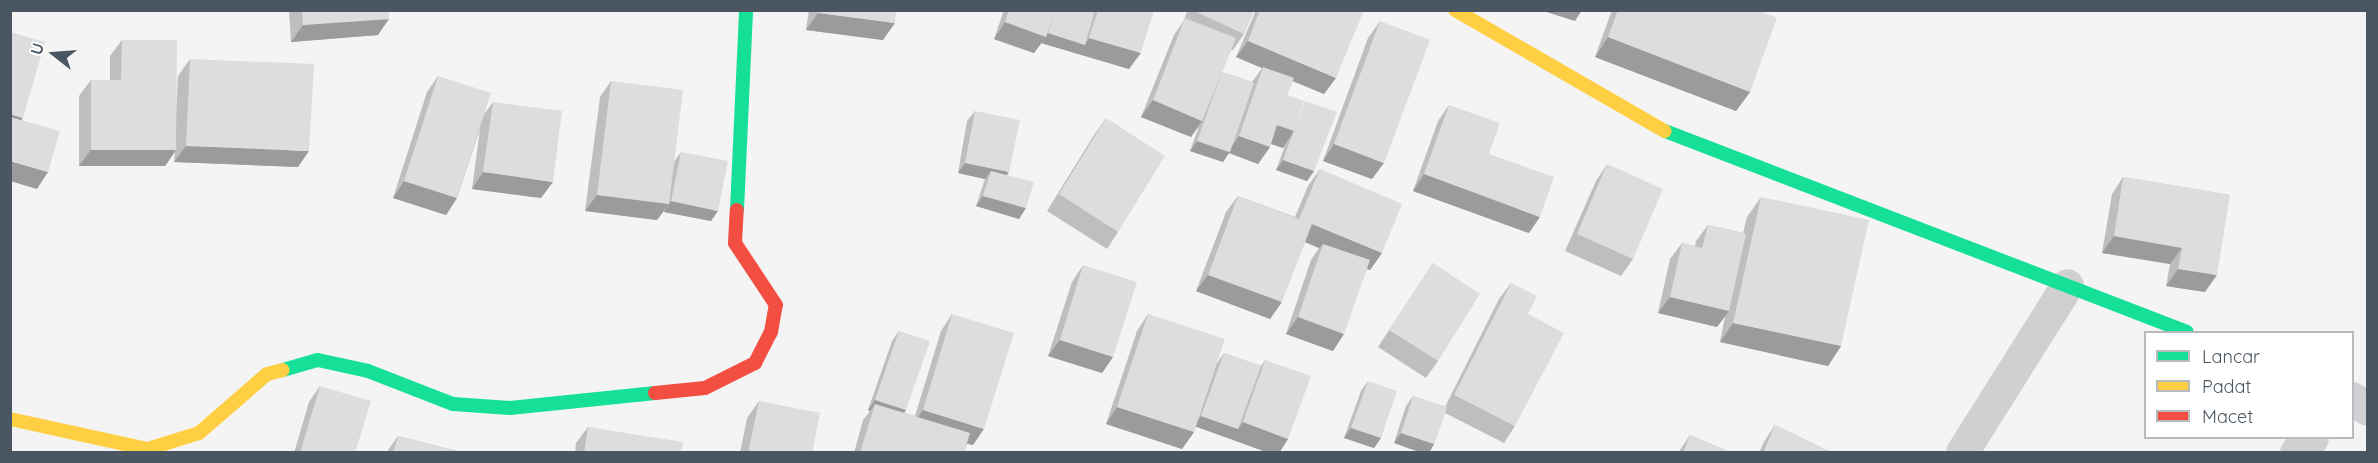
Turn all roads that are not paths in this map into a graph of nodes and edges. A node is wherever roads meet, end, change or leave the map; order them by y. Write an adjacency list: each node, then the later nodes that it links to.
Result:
1 (746, 10): 5 (street)
2 (1455, 10): 3 (street)
3 (2067, 285): 4 (street); 7 (street)
4 (2182, 331)
5 (10, 419)
6 (2311, 439): 8 (street)
7 (1962, 453)
8 (2296, 453)

